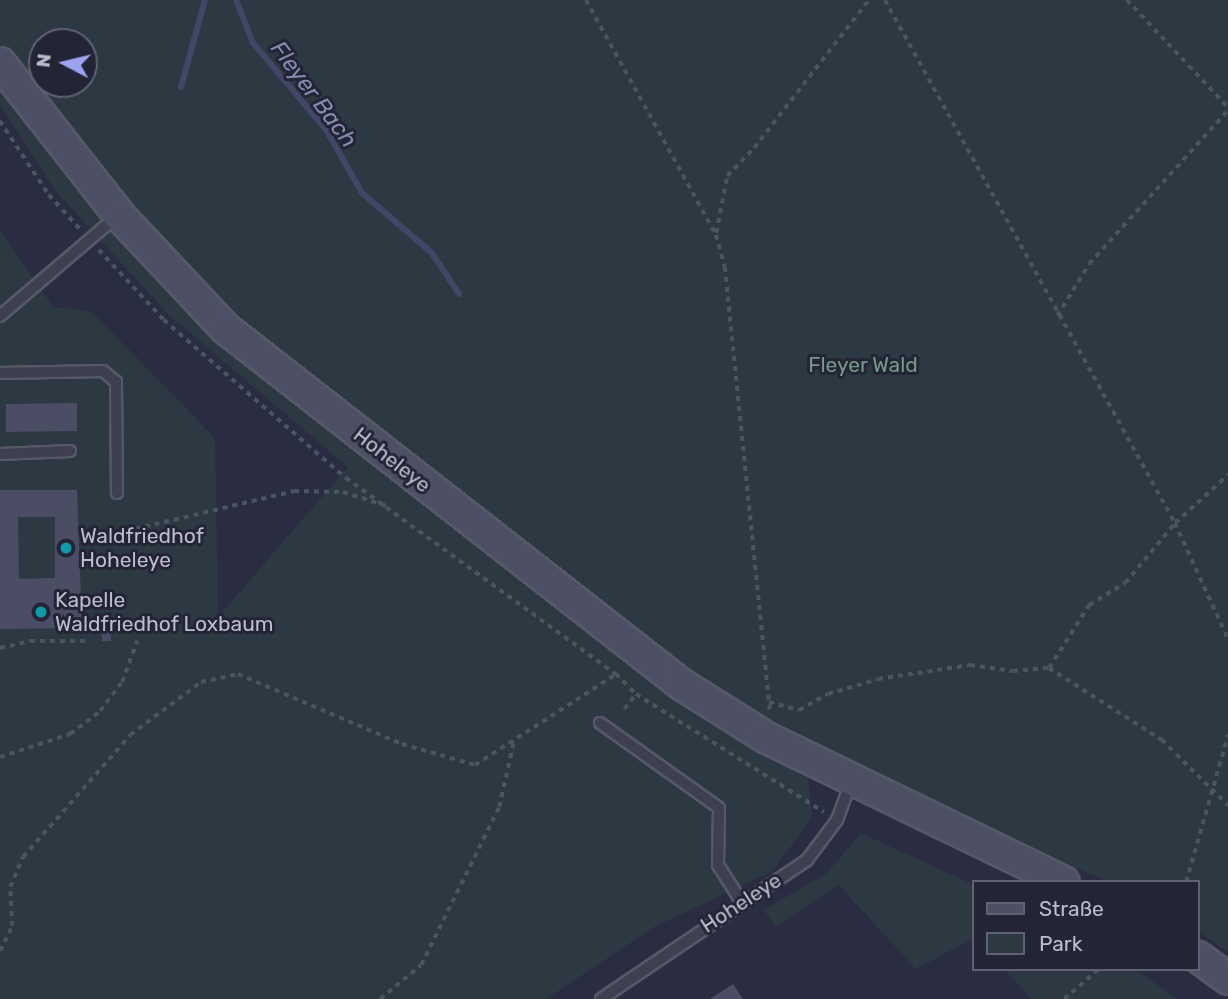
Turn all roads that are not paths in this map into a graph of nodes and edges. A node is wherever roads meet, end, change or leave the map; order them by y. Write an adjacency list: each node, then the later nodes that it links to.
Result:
1 (0, 63): 2 (street, Hoheleye)
2 (119, 215): 3 (lane); 9 (street, Hoheleye)
3 (0, 316)
4 (0, 373): 7 (lane)
5 (70, 451): 6 (lane)
6 (0, 454)
7 (117, 493)
8 (600, 723): 11 (lane)
9 (851, 782): 10 (street, Hoheleye); 11 (lane, Hoheleye)
10 (1060, 880)
11 (741, 901): 14 (lane, Hoheleye)
12 (1200, 958): 13 (street)
13 (1228, 979)
14 (601, 999)

